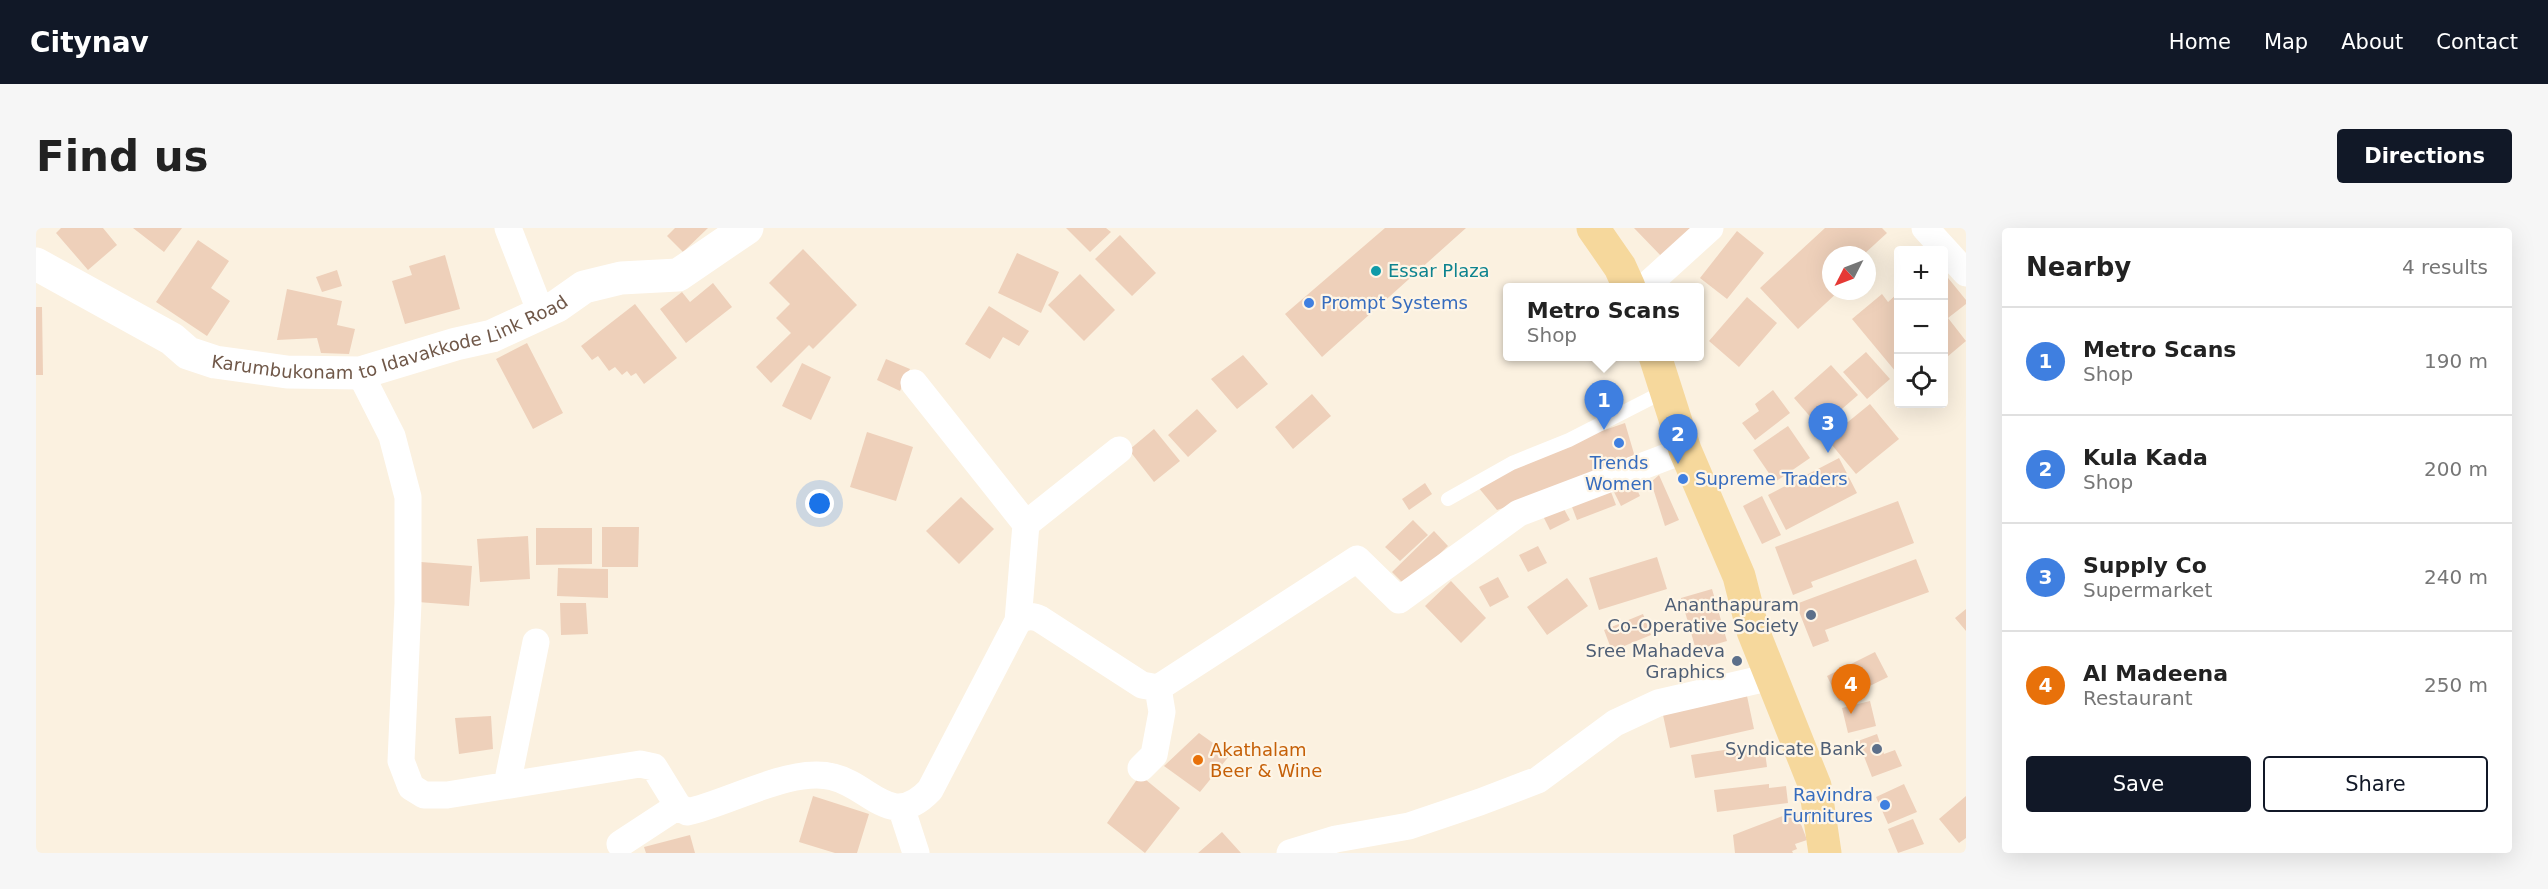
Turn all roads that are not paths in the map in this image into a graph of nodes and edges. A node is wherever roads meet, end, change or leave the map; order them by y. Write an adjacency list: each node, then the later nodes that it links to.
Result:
1 (508, 228): 10 (street)
2 (747, 228): 10 (street, Karumbukonam to Idavakkode Link Road)
3 (1593, 228): 8 (main road)
4 (1710, 228): 9 (street)
5 (1925, 228): 7 (street)
6 (36, 264): 12 (street, Karumbukonam to Idavakkode Link Road)
7 (1966, 273)
8 (1627, 283)
9 (1650, 283)
10 (541, 313): 12 (street, Karumbukonam to Idavakkode Link Road)
11 (1656, 361): 14 (main road)
12 (360, 374): 24 (street)
13 (914, 383): 18 (street)
14 (1667, 390): 16 (main road); 17 (lane)
15 (1119, 450): 18 (street)
16 (1685, 450): 21 (main road); 22 (street)
17 (1448, 499)
18 (1026, 524): 19 (street)
19 (1018, 621): 22 (street); 26 (street)
20 (536, 642): 24 (street)
21 (1771, 677): 29 (street); 30 (main road)
22 (1158, 688): 23 (street)
23 (1141, 768)
24 (507, 785): 25 (street)
25 (678, 806): 26 (street); 27 (street)
26 (901, 807): 28 (street)
27 (620, 844)
28 (916, 853)
29 (1290, 853)
30 (1826, 853)

